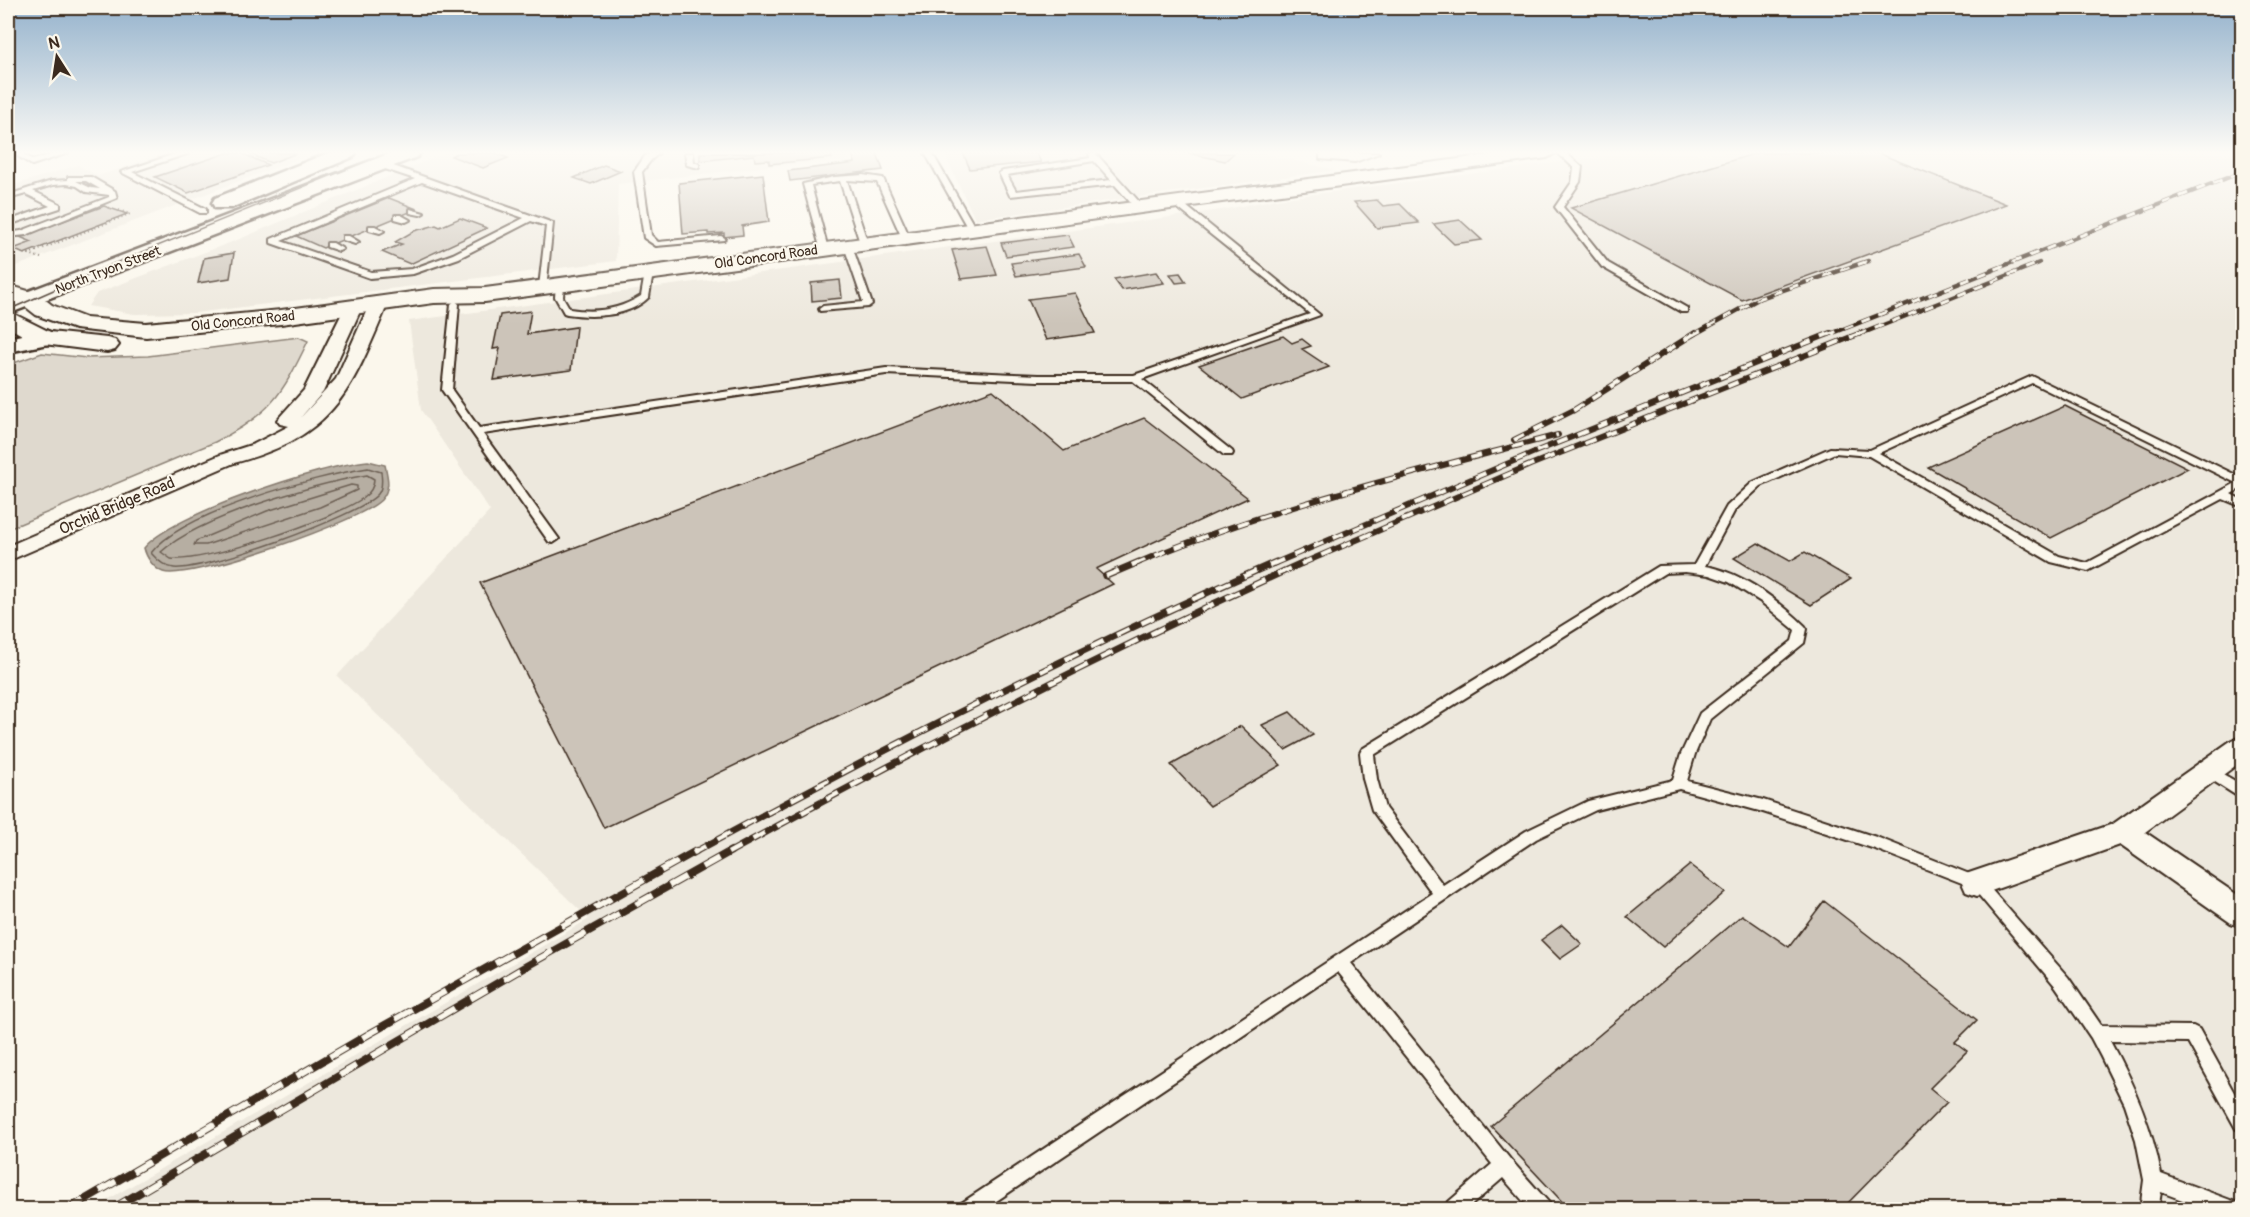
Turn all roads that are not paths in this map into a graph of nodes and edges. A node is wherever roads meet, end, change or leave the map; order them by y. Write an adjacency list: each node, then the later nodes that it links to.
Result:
1 (46, 210): 17 (lane)
2 (86, 210): 19 (lane)
3 (206, 210): 15 (main road, North Tryon Street)
4 (259, 210): 32 (main road, North Tryon Street)
5 (355, 210): 16 (lane)
6 (507, 210): 16 (lane)
7 (643, 210): 21 (lane)
8 (813, 210): 27 (lane)
9 (849, 210): 25 (lane)
10 (895, 210): 22 (lane)
11 (961, 210): 18 (lane)
12 (1126, 210): 18 (street, Old Concord Road)
13 (1185, 210): 41 (lane)
14 (1561, 210): 36 (lane)
15 (203, 211): 29 (main road, North Tryon Street)
16 (530, 218): 30 (lane)
17 (8, 223)
18 (972, 229): 22 (street, Old Concord Road)
19 (8, 235)
20 (346, 238): 23 (lane)
21 (721, 238)
22 (906, 238): 25 (street, Old Concord Road)
23 (355, 242)
24 (330, 245): 26 (lane)
25 (856, 245): 27 (street, Old Concord Road); 35 (lane)
26 (339, 249)
27 (824, 249): 28 (street, Old Concord Road)
28 (649, 273): 30 (street, Old Concord Road); 30 (lane)
29 (8, 284)
30 (552, 286): 31 (street, Old Concord Road)
31 (485, 295): 33 (street, Old Concord Road); 34 (street, Old Concord Road)
32 (15, 299): 37 (street, Old Concord Road)
33 (455, 304): 34 (street, Old Concord Road); 42 (lane)
34 (377, 309): 37 (street, Old Concord Road); 45 (street, Orchid Bridge Road)
35 (824, 309)
36 (1684, 310)
37 (350, 313): 39 (street, Old Concord Road); 45 (street, Orchid Bridge Road)
38 (8, 318): 39 (street, Old Concord Road)
39 (44, 338): 40 (main road)
40 (8, 345)
41 (1135, 378): 42 (lane); 43 (lane)
42 (476, 432): 49 (lane)
43 (1228, 453)
44 (1871, 453): 46 (lane); 47 (lane); 51 (lane)
45 (227, 459): 50 (street, Orchid Bridge Road)
46 (2242, 483): 47 (lane)
47 (2222, 494): 48 (lane)
48 (2242, 504)
49 (553, 539)
50 (8, 554)
51 (1697, 570): 54 (lane); 58 (lane)
52 (2242, 747): 53 (street)
53 (2209, 771): 55 (lane); 56 (street)
54 (1679, 784): 57 (lane); 58 (lane)
55 (2242, 792)
56 (2123, 832): 57 (street); 59 (street)
57 (1977, 883): 61 (lane)
58 (1442, 895): 60 (lane)
59 (2242, 914)
60 (1340, 962): 63 (lane); 65 (lane)
61 (2097, 1033): 62 (lane); 64 (lane)
62 (2242, 1123)
63 (1504, 1165): 66 (lane); 67 (lane)
64 (2153, 1180): 68 (lane); 69 (lane)
65 (966, 1209)
66 (1452, 1209)
67 (1544, 1209)
68 (2149, 1209)
69 (2235, 1209)

